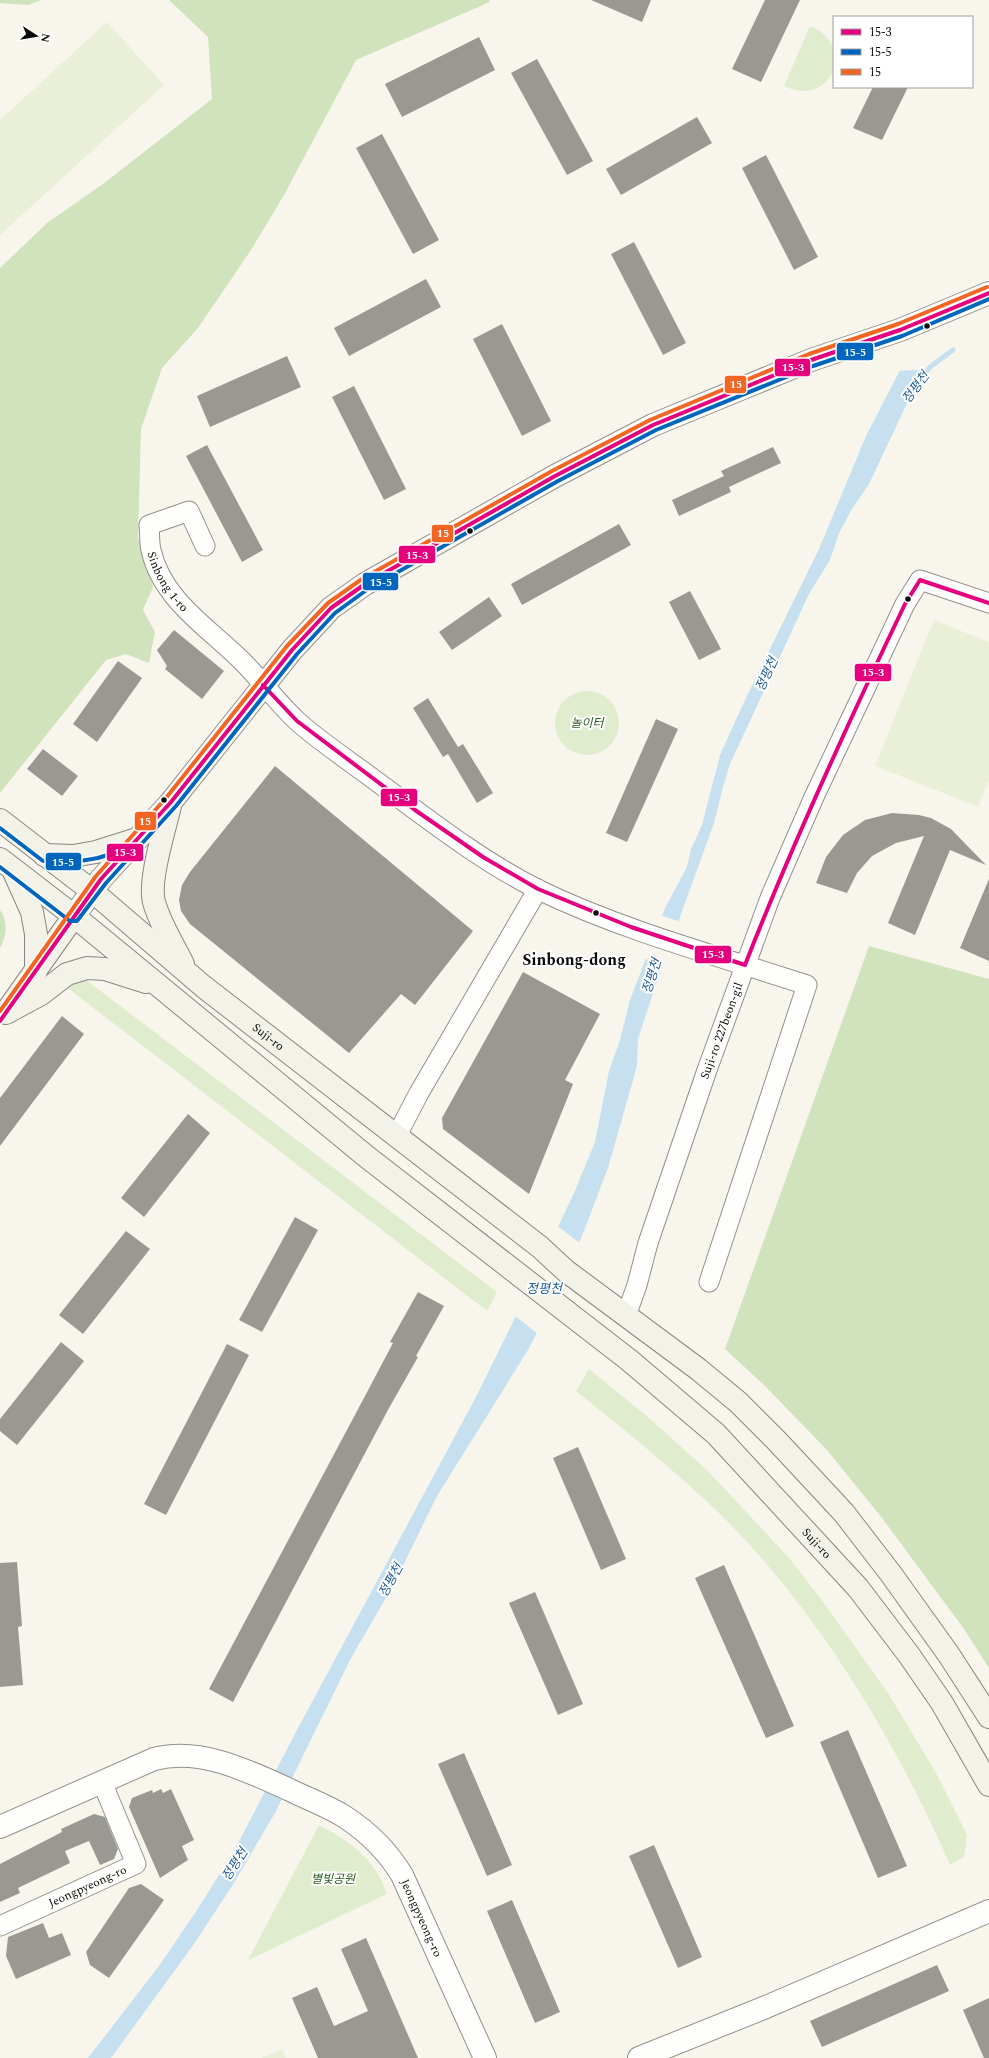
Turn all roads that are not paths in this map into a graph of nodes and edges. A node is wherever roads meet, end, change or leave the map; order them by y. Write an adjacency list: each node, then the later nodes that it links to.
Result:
1 (984, 298): 4 (street)
2 (205, 546): 4 (street, Sinbong 1-ro)
3 (989, 603): 13 (street, Suji-ro 227beon-gil)
4 (263, 685): 5 (street); 10 (street, Sinbong 1-ro)
5 (171, 802): 7 (street); 15 (main road)
6 (0, 820): 8 (main road, Suji-ro)
7 (134, 840): 8 (main road); 11 (street)
8 (44, 855): 11 (main road, Suji-ro)
9 (6, 864): 12 (main road); 14 (main road)
10 (538, 889): 13 (street, Sinbong 1-ro); 18 (street)
11 (92, 891): 12 (street); 15 (main road, Suji-ro)
12 (74, 916): 14 (main road); 16 (main road)
13 (745, 965): 19 (street); 20 (street, Suji-ro 227beon-gil)
14 (36, 971): 17 (main road)
15 (188, 974): 18 (main road, Suji-ro)
16 (160, 987): 17 (main road); 23 (main road, Suji-ro)
17 (3, 1017)
18 (396, 1137): 20 (main road, Suji-ro)
19 (709, 1282)
20 (626, 1316): 21 (main road)
21 (989, 1718)
22 (102, 1782): 24 (street); 26 (street, Jeongpyeong-ro); 27 (street, Jeongpyeong-ro)
23 (989, 1785)
24 (0, 1827)
25 (989, 1911): 28 (street)
26 (0, 1926)
27 (485, 2058)
28 (639, 2058)

